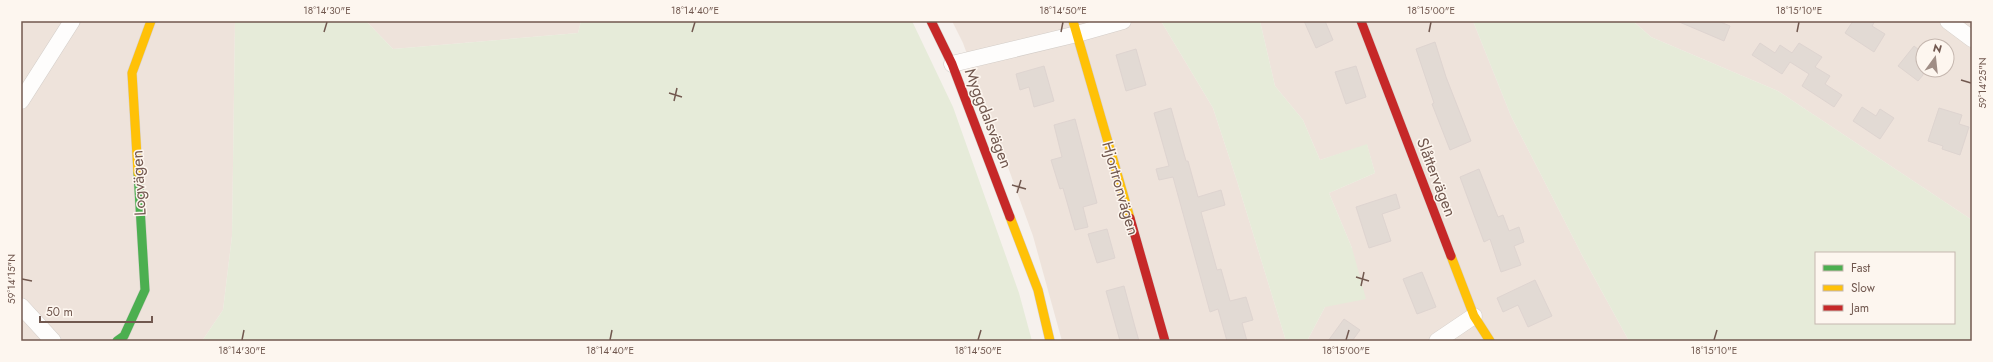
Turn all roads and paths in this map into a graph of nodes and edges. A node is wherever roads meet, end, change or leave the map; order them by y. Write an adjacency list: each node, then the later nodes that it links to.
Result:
1 (72, 21): 10 (street)
2 (151, 21): 14 (street, Logvägen)
3 (931, 21): 9 (street, Myggdalsvägen)
4 (1123, 21): 7 (street)
5 (1361, 21): 12 (street, Slåttervägen)
6 (1948, 21): 8 (street)
7 (1075, 28): 9 (street); 16 (street, Hjortronvägen)
8 (1972, 39)
9 (952, 64): 15 (street, Myggdalsvägen)
10 (21, 101)
11 (21, 306): 13 (street)
12 (1474, 316): 17 (street); 18 (street, Slåttervägen)
13 (53, 341)
14 (117, 341)
15 (1050, 341)
16 (1165, 341)
17 (1437, 341)
18 (1490, 341)

